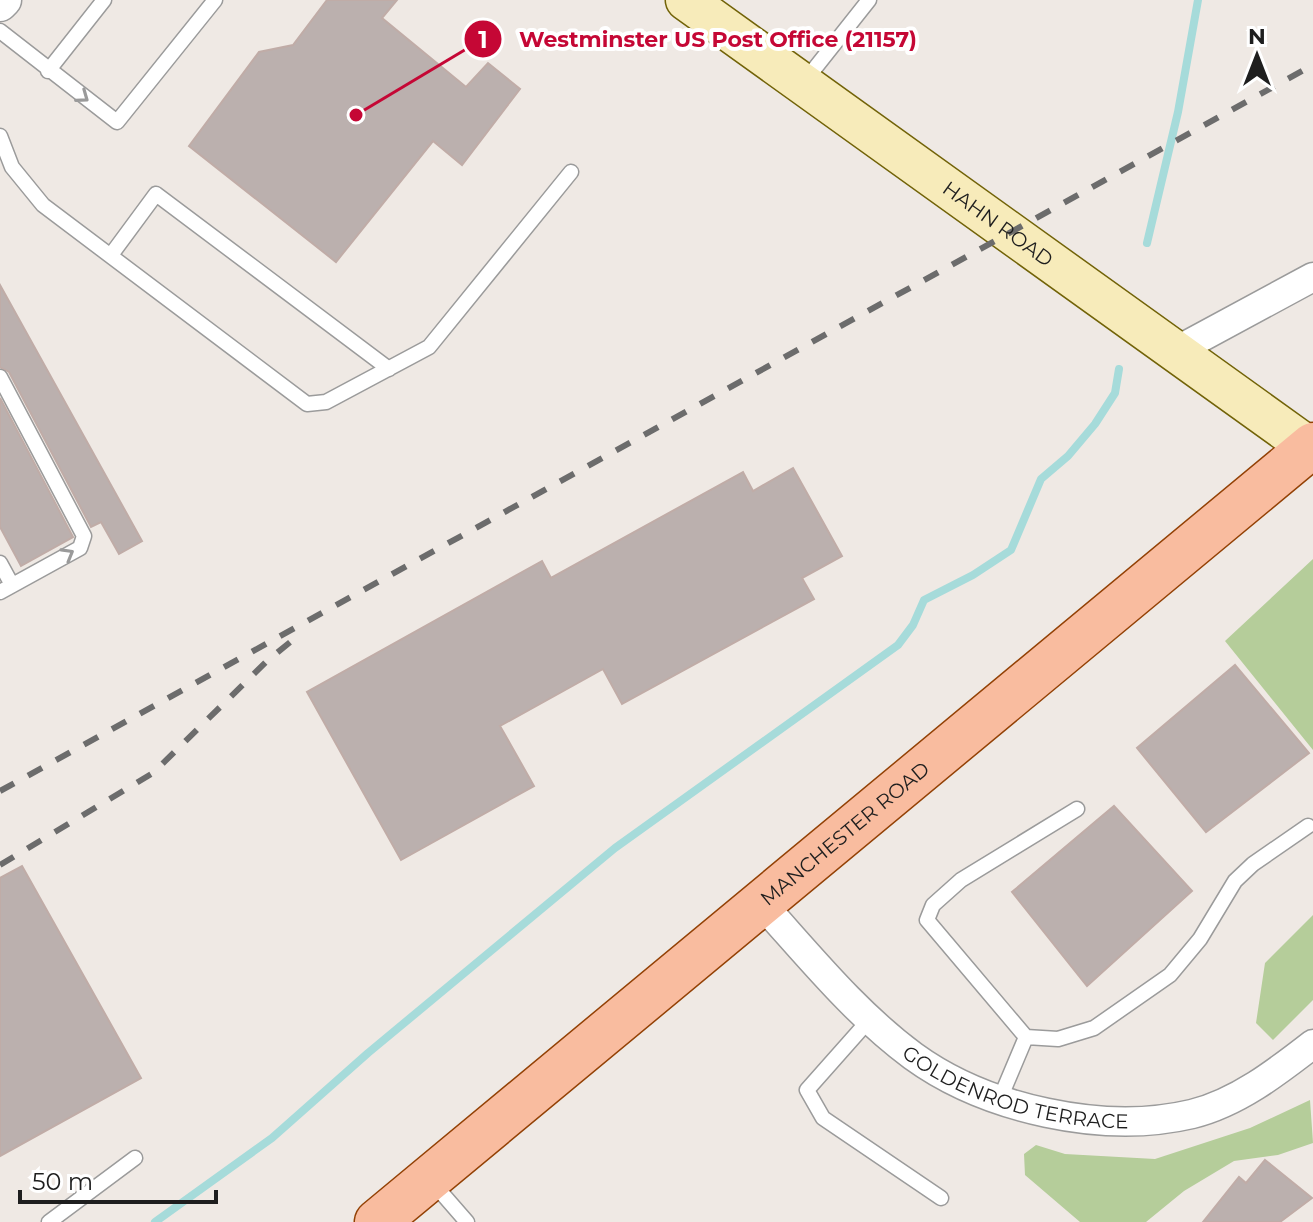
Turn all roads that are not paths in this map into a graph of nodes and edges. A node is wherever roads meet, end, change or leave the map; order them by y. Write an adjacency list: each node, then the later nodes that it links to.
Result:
1 (104, 0): 6 (lane)
2 (215, 0): 6 (lane, one-way to 2)
3 (686, 0): 7 (main road, HAHN ROAD)
4 (869, 0): 7 (lane)
5 (0, 31): 6 (lane)
6 (48, 71)
7 (801, 85): 12 (main road, HAHN ROAD)
8 (0, 136): 10 (lane)
9 (571, 172): 13 (lane)
10 (111, 255): 13 (lane); 13 (lane)
11 (1313, 277): 12 (street)
12 (1176, 351): 15 (main road, HAHN ROAD)
13 (389, 369)
14 (0, 377): 17 (lane, one-way to 14)
15 (1312, 447): 20 (main road, MANCHESTER ROAD)
16 (0, 563): 17 (lane)
17 (6, 588)
18 (1077, 809): 22 (lane)
19 (1308, 826): 22 (lane)
20 (762, 904): 21 (street, GOLDENROD TERRACE); 26 (main road, MANCHESTER ROAD)
21 (869, 1020): 24 (street, GOLDENROD TERRACE); 27 (lane)
22 (1026, 1037): 24 (lane)
23 (1313, 1044): 24 (street, GOLDENROD TERRACE)
24 (999, 1101)
25 (135, 1158): 28 (lane)
26 (430, 1178): 29 (main road, MANCHESTER ROAD); 30 (lane)
27 (941, 1198)
28 (49, 1222)
29 (377, 1222)
30 (467, 1222)

